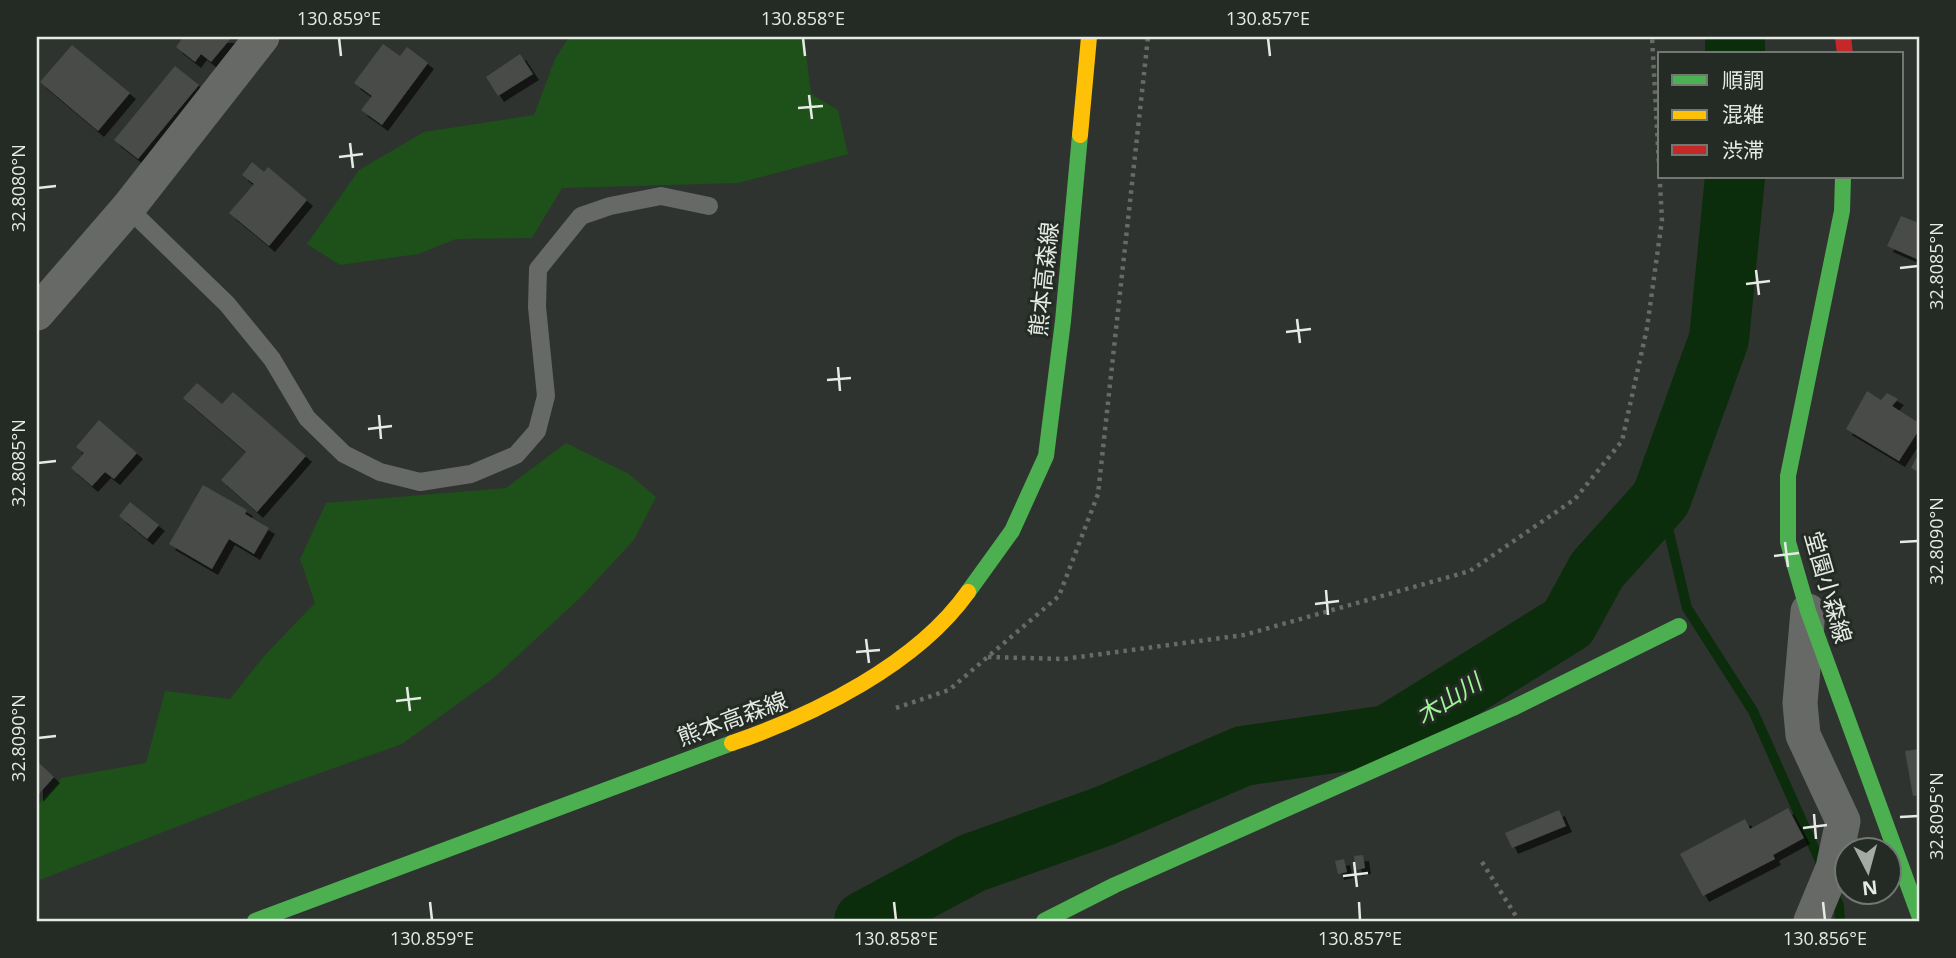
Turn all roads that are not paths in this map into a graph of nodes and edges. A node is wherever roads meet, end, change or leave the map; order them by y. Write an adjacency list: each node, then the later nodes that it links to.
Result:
1 (262, 37): 5 (street)
2 (1089, 37): 10 (main road, 熊本高森線)
3 (1843, 178): 7 (main road, 堂園小森線)
4 (709, 206): 5 (lane)
5 (128, 208): 6 (street)
6 (37, 313)
7 (1808, 611): 9 (main road, 堂園小森線); 12 (street)
8 (1679, 626): 11 (main road)
9 (1919, 915)
10 (255, 921)
11 (1044, 921)
12 (1811, 921)

